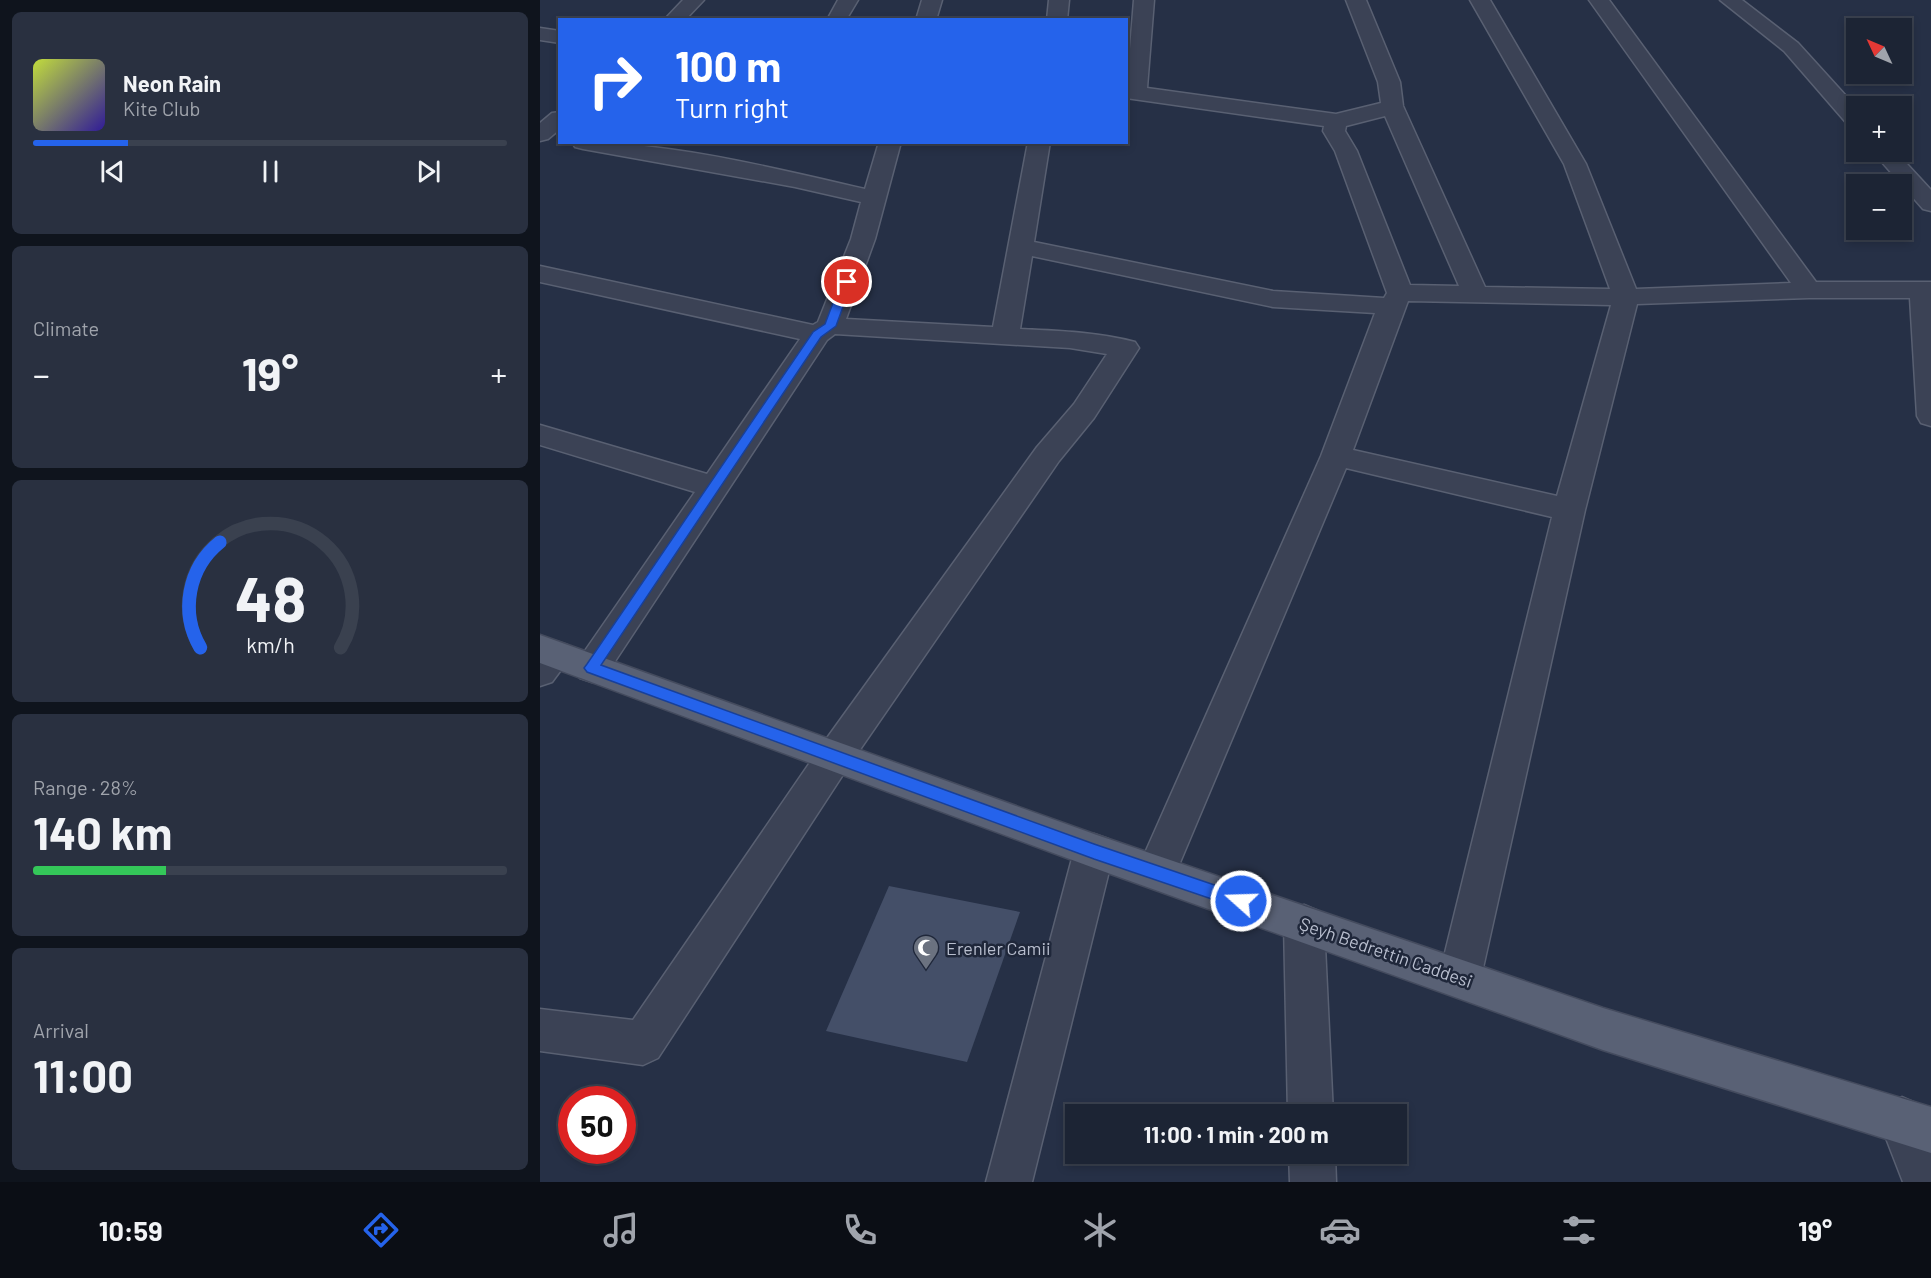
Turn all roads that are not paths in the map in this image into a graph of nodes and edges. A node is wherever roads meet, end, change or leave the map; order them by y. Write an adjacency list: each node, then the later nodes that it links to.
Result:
1 (694, 0): 10 (street)
2 (848, 0): 11 (street)
3 (932, 0): 12 (street)
4 (1059, 0): 13 (street)
5 (1144, 0): 16 (street)
6 (1356, 0): 17 (street)
7 (1480, 0): 37 (street)
8 (1599, 0): 34 (street)
9 (1730, 0): 18 (street)
10 (675, 18)
11 (837, 18)
12 (927, 18)
13 (1057, 18)
14 (540, 34): 15 (street)
15 (558, 37)
16 (1131, 93): 20 (street)
17 (1392, 106): 20 (street); 36 (street)
18 (1846, 109)
19 (558, 120): 22 (street)
20 (1336, 121): 38 (street)
21 (540, 134): 23 (street)
22 (540, 134)
23 (558, 138)
24 (593, 144): 28 (street)
25 (691, 144): 28 (street)
26 (889, 144): 30 (street)
27 (1039, 144): 32 (street)
28 (676, 160): 30 (street)
29 (1893, 162): 31 (street)
30 (875, 198): 39 (street)
31 (1931, 204)
32 (1022, 248): 38 (street); 40 (street)
33 (540, 274): 39 (street)
34 (1809, 290): 35 (street); 37 (street)
35 (1927, 290): 41 (street)
36 (1475, 294): 37 (street); 38 (street)
37 (1626, 297): 45 (street)
38 (1395, 300): 43 (street)
39 (824, 330): 40 (street); 44 (street)
40 (1005, 336): 48 (street)
41 (1931, 416)
42 (540, 435): 44 (street)
43 (1336, 456): 45 (street); 50 (street)
44 (715, 487): 47 (street)
45 (1569, 510): 52 (street)
46 (545, 659): 47 (main road, Şeyh Bedrettin Caddesi)
47 (592, 668): 48 (main road, Şeyh Bedrettin Caddesi)
48 (835, 756): 49 (main road, Şeyh Bedrettin Caddesi); 53 (street)
49 (1094, 851): 50 (main road, Şeyh Bedrettin Caddesi); 57 (street)
50 (1157, 871): 51 (main road, Şeyh Bedrettin Caddesi)
51 (1304, 924): 52 (main road, Şeyh Bedrettin Caddesi); 54 (street)
52 (1460, 977): 55 (main road, Şeyh Bedrettin Caddesi)
53 (540, 1030)
54 (1311, 1104)
55 (1916, 1125): 59 (street)
56 (1312, 1164): 58 (street)
57 (1009, 1182)
58 (1313, 1182)
59 (1926, 1182)

